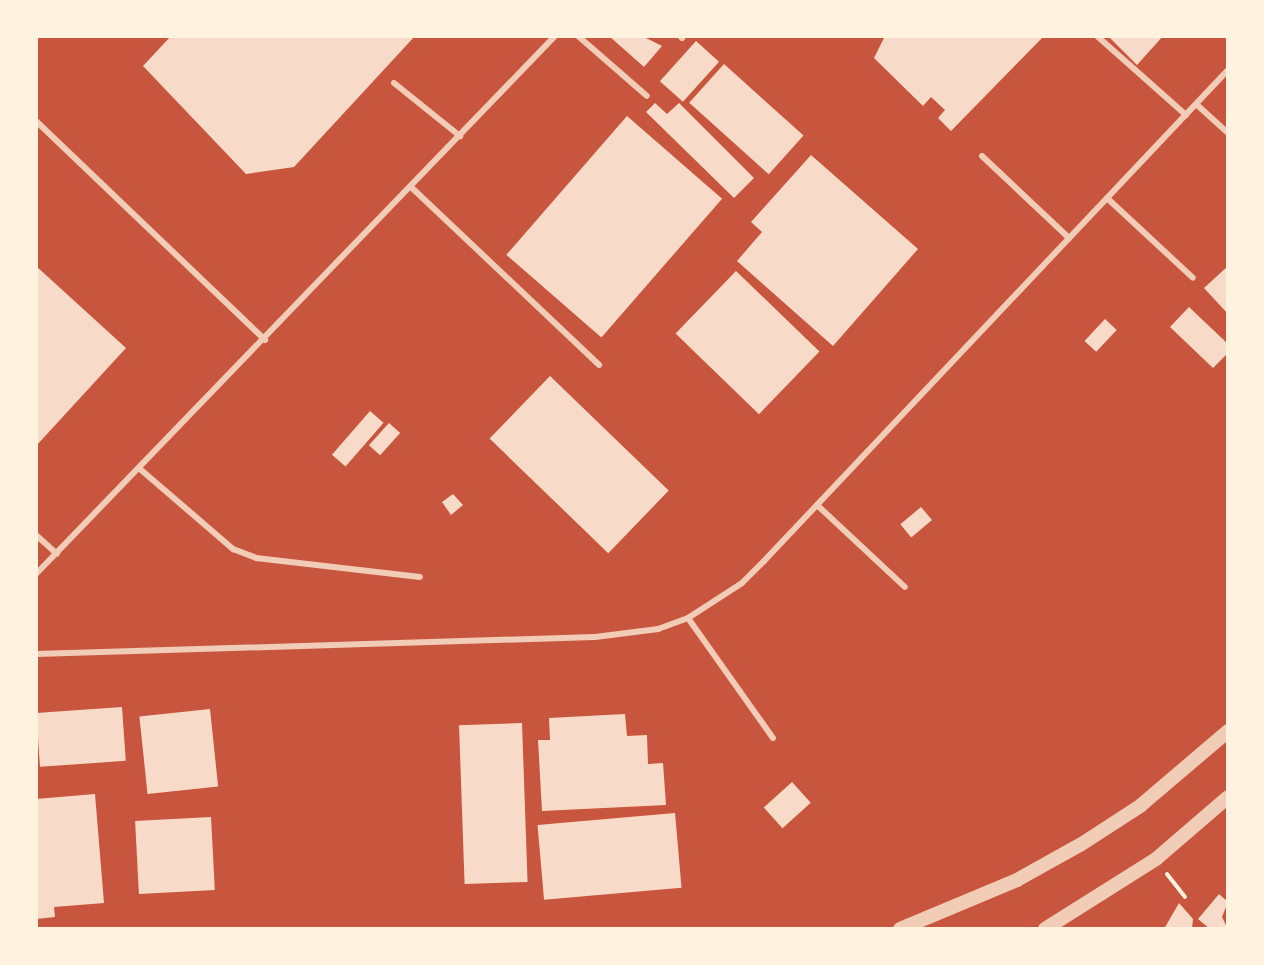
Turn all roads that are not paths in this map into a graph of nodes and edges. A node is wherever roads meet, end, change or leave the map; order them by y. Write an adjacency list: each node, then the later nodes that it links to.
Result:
1 (555, 36): 11 (lane)
2 (578, 36): 6 (lane)
3 (1097, 36): 8 (lane)
4 (1228, 70): 7 (lane)
5 (394, 83): 11 (lane)
6 (647, 96)
7 (1196, 104): 8 (lane); 10 (lane)
8 (1186, 115): 14 (lane)
9 (36, 121): 17 (lane)
10 (1228, 133)
11 (460, 136): 13 (lane)
12 (982, 156): 15 (lane)
13 (411, 187): 17 (lane); 18 (lane)
14 (1107, 198): 15 (lane); 16 (lane)
15 (1069, 238): 20 (lane)
16 (1193, 278)
17 (265, 340): 19 (lane)
18 (599, 365)
19 (140, 469): 22 (lane); 24 (lane)
20 (817, 505): 25 (lane); 26 (lane)
21 (36, 535): 22 (lane)
22 (57, 554): 23 (lane)
23 (36, 574)
24 (420, 577)
25 (905, 587)
26 (688, 618): 27 (lane); 29 (lane)
27 (36, 654)
28 (1228, 731): 31 (street)
29 (773, 738)
30 (1228, 797): 32 (street)
31 (900, 929)
32 (1045, 929)

